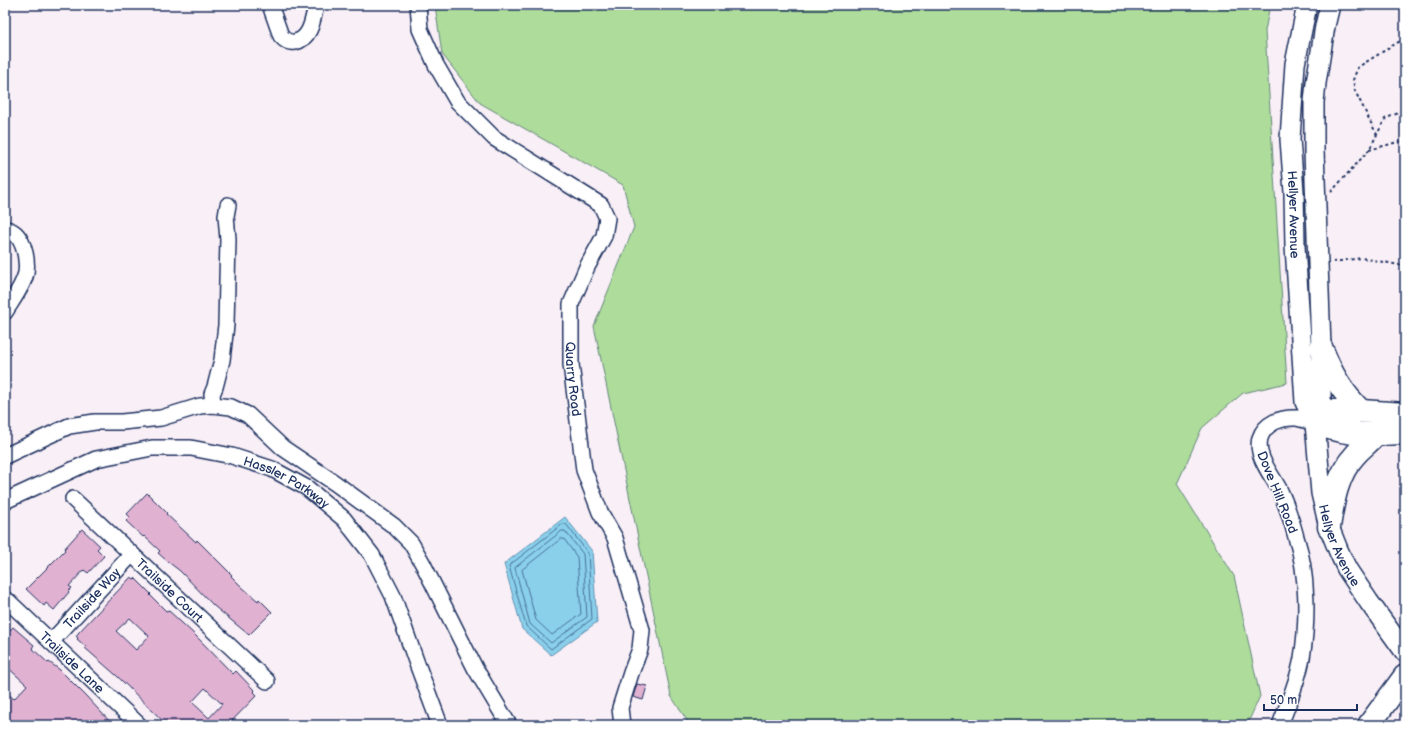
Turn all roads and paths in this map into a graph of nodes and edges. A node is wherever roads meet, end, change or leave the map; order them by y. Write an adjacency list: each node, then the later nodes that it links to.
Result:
1 (270, 5): 2 (street)
2 (316, 5)
3 (410, 5): 8 (street, Quarry Road)
4 (418, 5): 8 (street)
5 (1330, 5): 7 (main road, Hellyer Avenue)
6 (1305, 13): 7 (main road); 24 (main road, Hellyer Avenue)
7 (1325, 26): 20 (main road, Hellyer Avenue)
8 (420, 29): 40 (street, Quarry Road)
9 (1405, 38): 11 (path)
10 (1405, 110): 11 (path)
11 (1377, 135): 13 (path)
12 (1405, 140): 13 (path)
13 (1369, 150): 14 (path)
14 (1329, 192)
15 (228, 205): 21 (street)
16 (5, 229): 19 (street)
17 (1332, 262): 18 (path)
18 (1405, 266)
19 (5, 312)
20 (1321, 347): 22 (highway); 24 (main road, Hellyer Avenue)
21 (213, 405): 27 (street); 39 (street)
22 (1361, 411): 23 (highway); 24 (highway)
23 (1405, 414)
24 (1314, 423): 26 (highway); 30 (main road, Hellyer Avenue); 41 (street, Dove Hill Road)
25 (1405, 433): 26 (highway)
26 (1376, 434): 30 (highway)
27 (5, 456)
28 (73, 500): 31 (street, Trailside Court)
29 (5, 501): 38 (street, Hassler Parkway)
30 (1329, 527): 34 (main road, Hellyer Avenue)
31 (132, 554): 33 (street, Trailside Way); 36 (street, Trailside Court)
32 (5, 600): 33 (street, Trailside Lane)
33 (51, 642): 37 (street, Trailside Lane)
34 (1405, 652)
35 (1405, 676): 42 (highway)
36 (267, 681)
37 (139, 725)
38 (440, 725)
39 (509, 725)
40 (622, 725)
41 (1280, 725)
42 (1369, 725)

